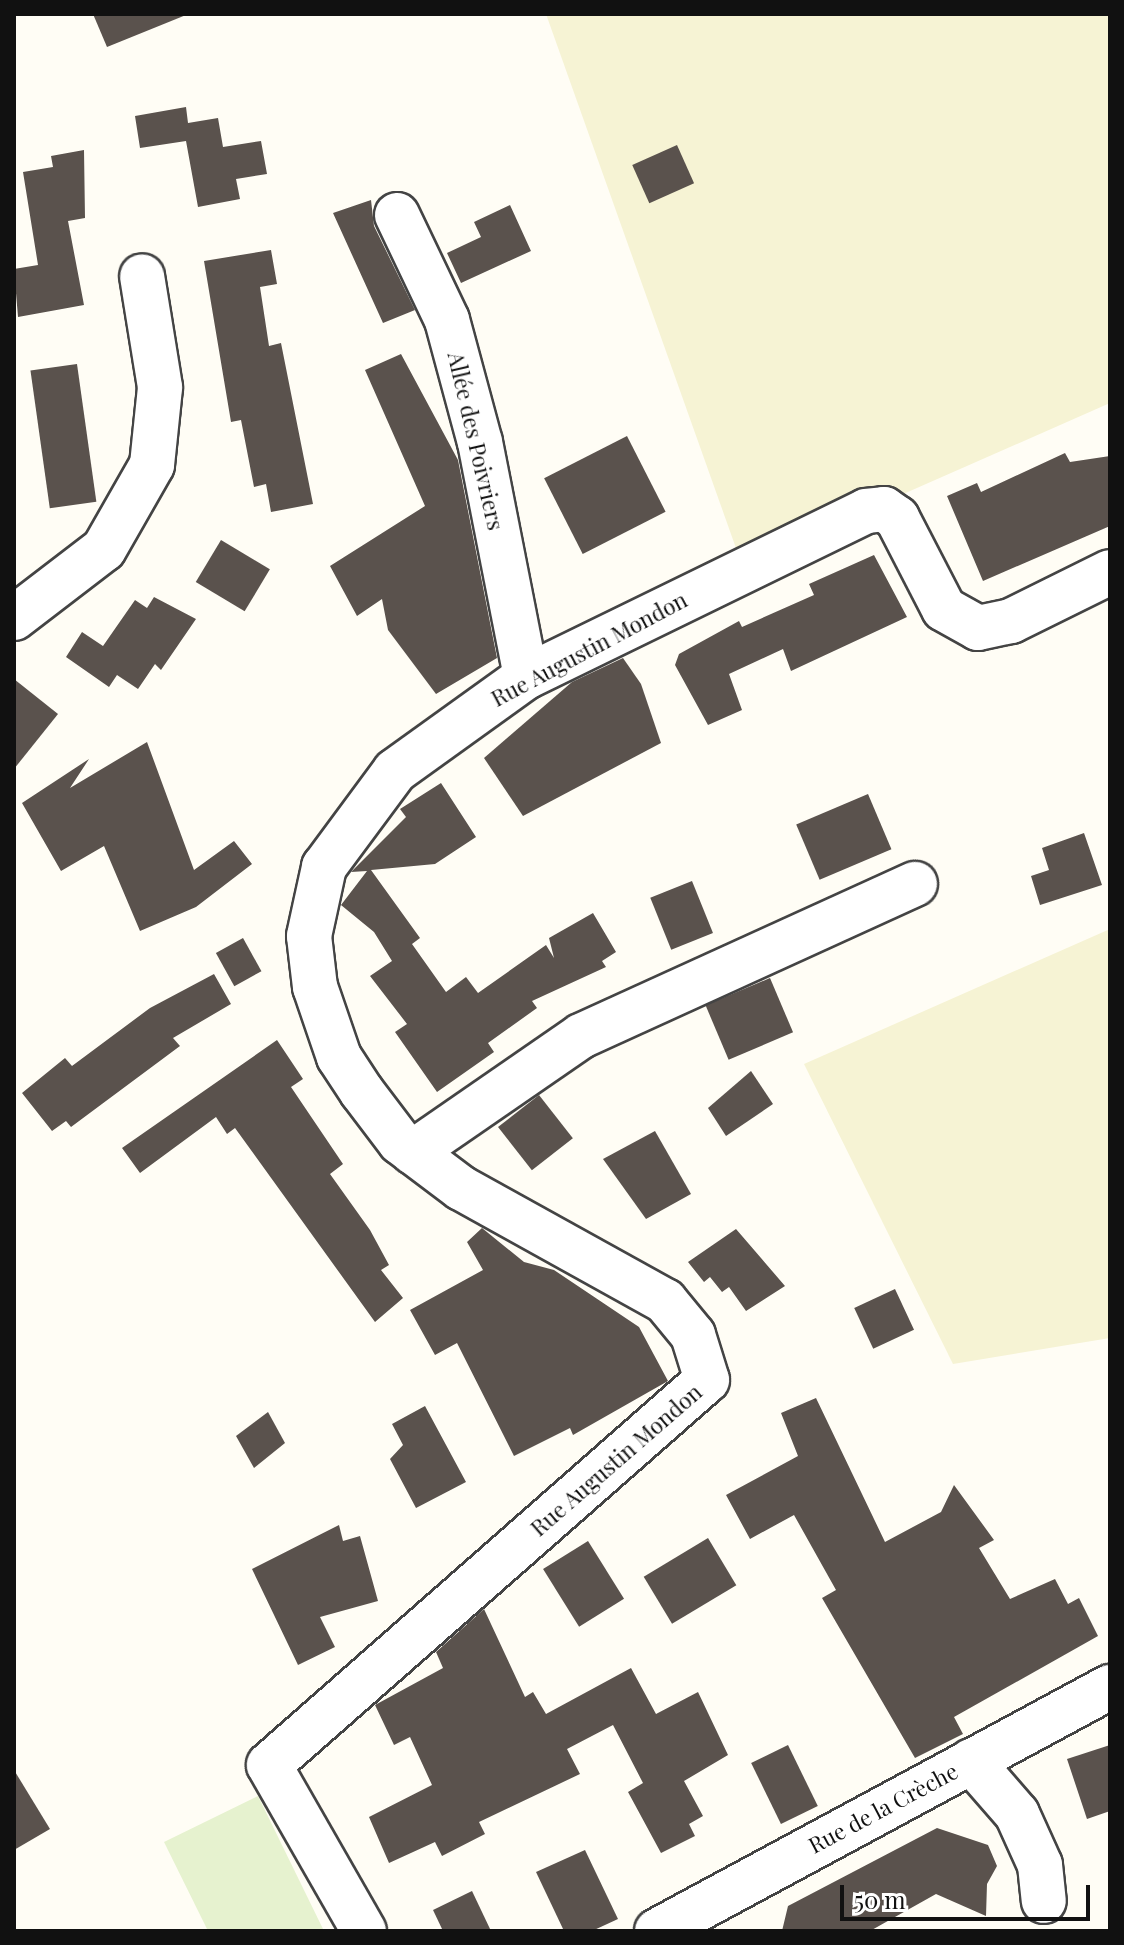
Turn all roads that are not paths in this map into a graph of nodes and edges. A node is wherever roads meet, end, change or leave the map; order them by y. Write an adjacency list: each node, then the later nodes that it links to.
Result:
1 (397, 215): 5 (street, Allée des Poivriers)
2 (142, 276): 4 (street)
3 (1110, 572): 5 (street, Rue Augustin Mondon)
4 (14, 618)
5 (526, 677): 7 (street, Rue Augustin Mondon)
6 (915, 884): 7 (street)
7 (413, 1152): 11 (street, Rue Augustin Mondon)
8 (1110, 1687): 9 (street, Rue de la Crèche)
9 (971, 1761): 10 (street); 12 (street, Rue de la Crèche)
10 (1044, 1901)
11 (364, 1931)
12 (657, 1931)

